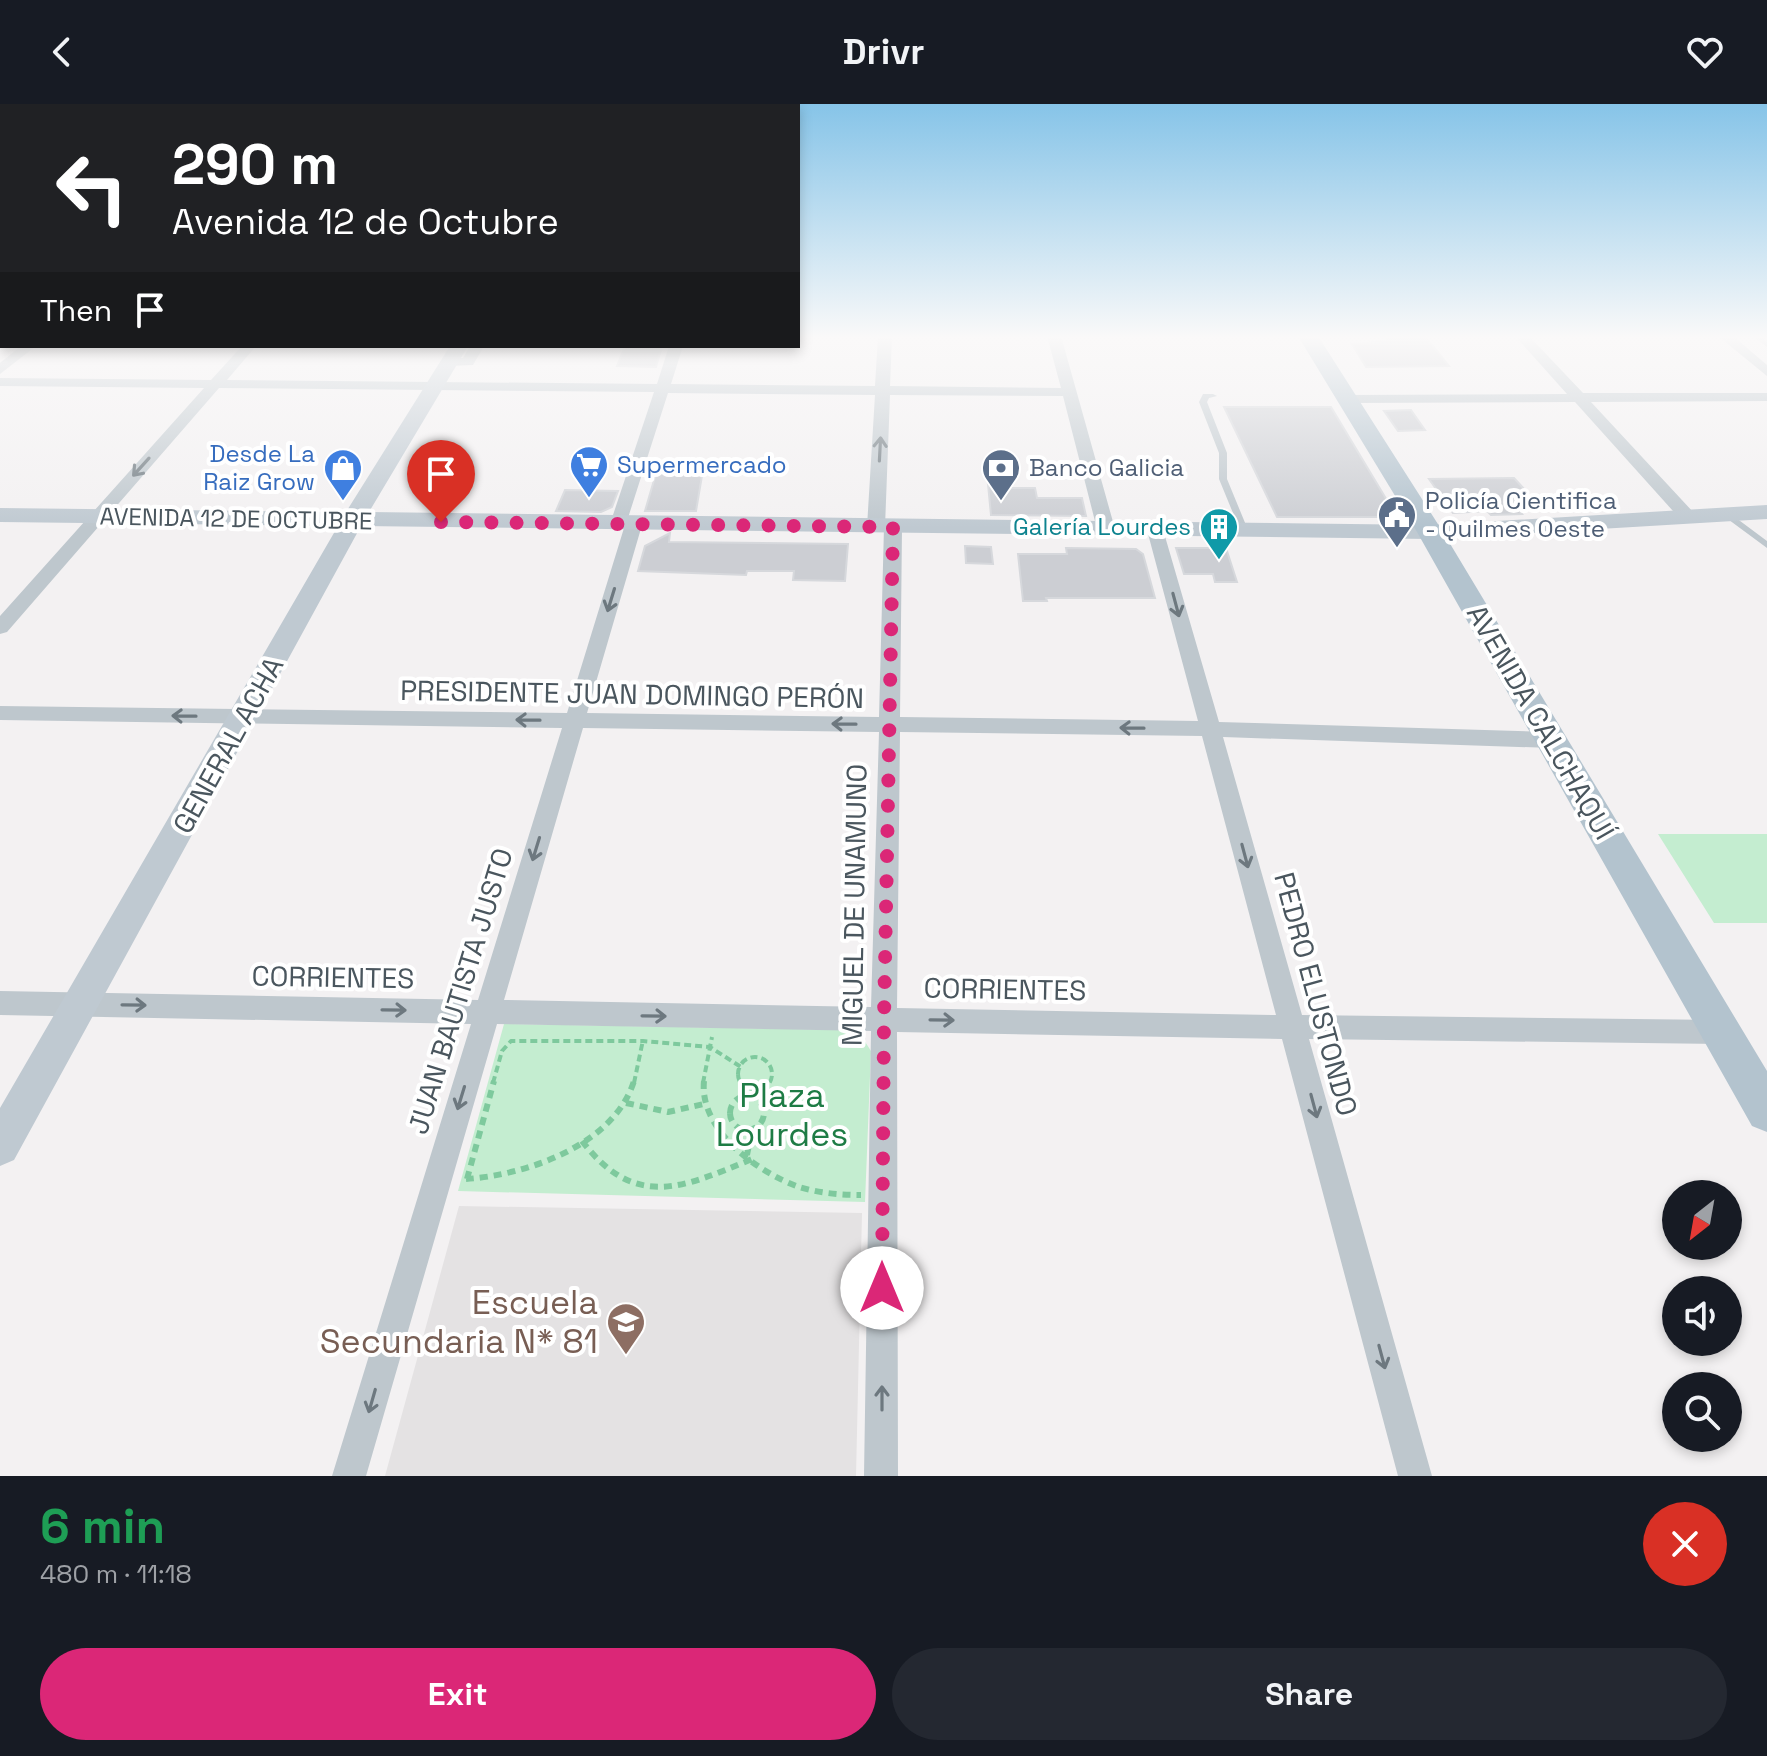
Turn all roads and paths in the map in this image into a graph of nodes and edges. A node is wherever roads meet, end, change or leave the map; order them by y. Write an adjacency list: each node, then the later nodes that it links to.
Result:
1 (202, 400): 12 (street, one-way to 12)
2 (426, 400): 14 (main road, GENERAL ACHA)
3 (660, 400): 15 (street, JUAN BAUTISTA JUSTO)
4 (884, 400): 16 (street, MIGUEL DE UNAMUNO, one-way to 4)
5 (1070, 400): 17 (street)
6 (1204, 400): 19 (lane)
7 (1347, 400): 20 (main road, AVENIDA CALCHAQUÍ)
8 (1581, 400): 13 (street)
9 (1767, 512): 11 (main road, AVENIDA 12 DE OCTUBRE)
10 (0, 515): 12 (main road, AVENIDA 12 DE OCTUBRE)
11 (1728, 515): 13 (main road, AVENIDA 12 DE OCTUBRE); 21 (lane)
12 (97, 517): 14 (main road, AVENIDA 12 DE OCTUBRE); 22 (street)
13 (1688, 517): 20 (main road, AVENIDA 12 DE OCTUBRE)
14 (353, 520): 15 (main road, AVENIDA 12 DE OCTUBRE); 24 (main road, GENERAL ACHA)
15 (626, 525): 16 (main road, AVENIDA 12 DE OCTUBRE); 25 (street, JUAN BAUTISTA JUSTO, one-way to 25)
16 (884, 527): 17 (main road, AVENIDA 12 DE OCTUBRE); 26 (street, MIGUEL DE UNAMUNO)
17 (1106, 529): 18 (main road, AVENIDA 12 DE OCTUBRE)
18 (1156, 530): 19 (main road, AVENIDA 12 DE OCTUBRE); 27 (street, PEDRO ELUSTONDO, one-way to 27)
19 (1244, 530): 20 (main road, AVENIDA 12 DE OCTUBRE)
20 (1430, 532): 28 (main road, AVENIDA CALCHAQUÍ)
21 (1767, 545)
22 (0, 628)
23 (0, 713): 24 (street, PRESIDENTE JUAN DOMINGO PERÓN, one-way to 23)
24 (244, 717): 25 (street, PRESIDENTE JUAN DOMINGO PERÓN, one-way to 24); 30 (main road, GENERAL ACHA)
25 (574, 721): 26 (street, PRESIDENTE JUAN DOMINGO PERÓN, one-way to 25); 31 (street, JUAN BAUTISTA JUSTO, one-way to 31)
26 (890, 725): 27 (street, PRESIDENTE JUAN DOMINGO PERÓN, one-way to 26); 33 (street, MIGUEL DE UNAMUNO)
27 (1210, 729): 28 (street, PRESIDENTE JUAN DOMINGO PERÓN); 34 (street, PEDRO ELUSTONDO, one-way to 34)
28 (1552, 740): 36 (main road, AVENIDA CALCHAQUÍ)
29 (0, 1003): 30 (street, CORRIENTES)
30 (81, 1005): 31 (street, CORRIENTES, one-way to 31); 45 (main road, GENERAL ACHA)
31 (488, 1012): 35 (street, CORRIENTES); 47 (street, JUAN BAUTISTA JUSTO, one-way to 47)
32 (716, 1017): 33 (street, CORRIENTES); 35 (street, CORRIENTES, one-way to 32); 37 (path)
33 (884, 1019): 34 (street, CORRIENTES, one-way to 34); 49 (street, MIGUEL DE UNAMUNO)
34 (1292, 1027): 36 (street, CORRIENTES); 52 (street, PEDRO ELUSTONDO, one-way to 52)
35 (645, 1028): 37 (path); 40 (path); 48 (path)
36 (1721, 1032): 42 (main road, AVENIDA CALCHAQUÍ)
37 (710, 1047): 38 (path); 41 (path)
38 (741, 1067): 39 (path); 39 (path)
39 (753, 1093): 43 (path); 43 (path)
40 (626, 1103): 41 (path); 44 (path)
41 (704, 1104): 46 (path)
42 (1767, 1111)
43 (753, 1128): 46 (path)
44 (582, 1140): 46 (path); 48 (path)
45 (0, 1146)
46 (750, 1157): 49 (path)
47 (436, 1178): 48 (path); 50 (street, JUAN BAUTISTA JUSTO, one-way to 50)
48 (467, 1179)
49 (883, 1195): 51 (street, MIGUEL DE UNAMUNO, one-way to 49)
50 (349, 1476)
51 (881, 1476)
52 (1415, 1476)

